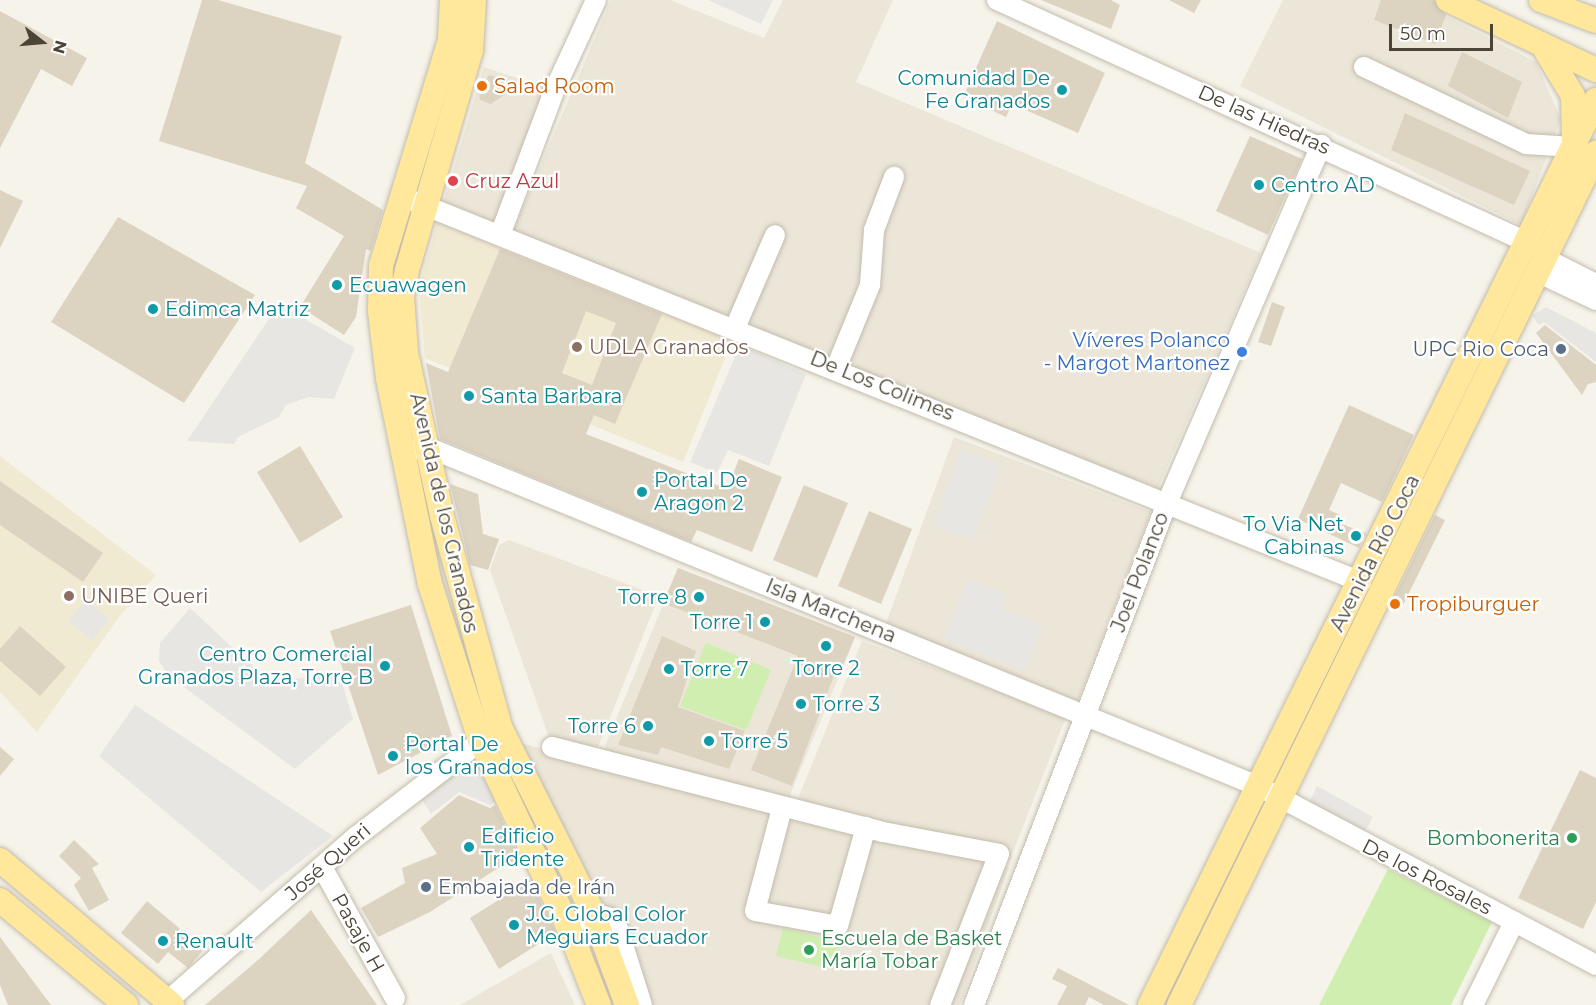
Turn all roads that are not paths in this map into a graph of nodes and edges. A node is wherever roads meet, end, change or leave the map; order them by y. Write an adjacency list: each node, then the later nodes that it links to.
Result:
1 (452, 0): 15 (main road, Avenida de los Granados)
2 (474, 0): 16 (main road, Avenida de los Granados)
3 (596, 0): 17 (street)
4 (997, 0): 12 (street, De las Hiedras)
5 (1448, 0): 8 (main road)
6 (1547, 3): 7 (main road)
7 (1589, 17)
8 (1540, 45): 10 (main road); 13 (main road)
9 (1364, 67): 13 (street)
10 (1596, 70)
11 (1596, 100): 13 (main road, Avenida Río Coca)
12 (1321, 145): 19 (street, De las Hiedras); 26 (street, Joel Polanco)
13 (1581, 148): 19 (main road, Avenida Río Coca)
14 (894, 177): 23 (street)
15 (401, 196): 16 (street, De Los Colimes); 25 (main road, Avenida de los Granados)
16 (426, 206): 17 (street, De Los Colimes); 24 (main road, Avenida de los Granados)
17 (500, 235): 22 (street, De Los Colimes)
18 (775, 235): 22 (street)
19 (1538, 258): 20 (street); 21 (street); 27 (main road, Avenida Río Coca); 32 (main road, Avenida Río Coca)
20 (1596, 284)
21 (1596, 300)
22 (735, 328): 23 (street, De Los Colimes)
23 (836, 368): 26 (street, De Los Colimes)
24 (427, 447): 25 (street); 28 (street, Isla Marchena); 29 (main road, Avenida de los Granados)
25 (401, 452): 30 (main road, Avenida de los Granados)
26 (1167, 503): 27 (street, De Los Colimes); 28 (street, Joel Polanco)
27 (1360, 582): 32 (main road, Avenida Río Coca)
28 (1085, 715): 32 (street, Isla Marchena); 49 (street, Joel Polanco)
29 (500, 727): 30 (street, José Queri); 38 (main road, Avenida de los Granados)
30 (480, 740): 36 (street, José Queri); 40 (main road, Avenida de los Granados)
31 (552, 747): 33 (street)
32 (1269, 792): 39 (street, De los Rosales); 50 (main road, Avenida Río Coca); 51 (main road, Avenida Río Coca)
33 (782, 808): 34 (street); 34 (street)
34 (866, 827): 48 (street)
35 (0, 860): 43 (main road)
36 (322, 867): 42 (street, Pasaje H); 43 (street, José Queri)
37 (0, 900): 44 (main road)
38 (593, 913): 40 (street); 46 (main road, Avenida de los Granados); 47 (street)
39 (1514, 922): 41 (street, De los Rosales); 52 (street)
40 (568, 926): 45 (main road, Avenida de los Granados)
41 (1596, 964)
42 (395, 998)
43 (168, 1004)
44 (126, 1005)
45 (599, 1005)
46 (627, 1005)
47 (642, 1005)
48 (940, 1005)
49 (974, 1005)
50 (1150, 1005)
51 (1179, 1005)
52 (1473, 1005)

